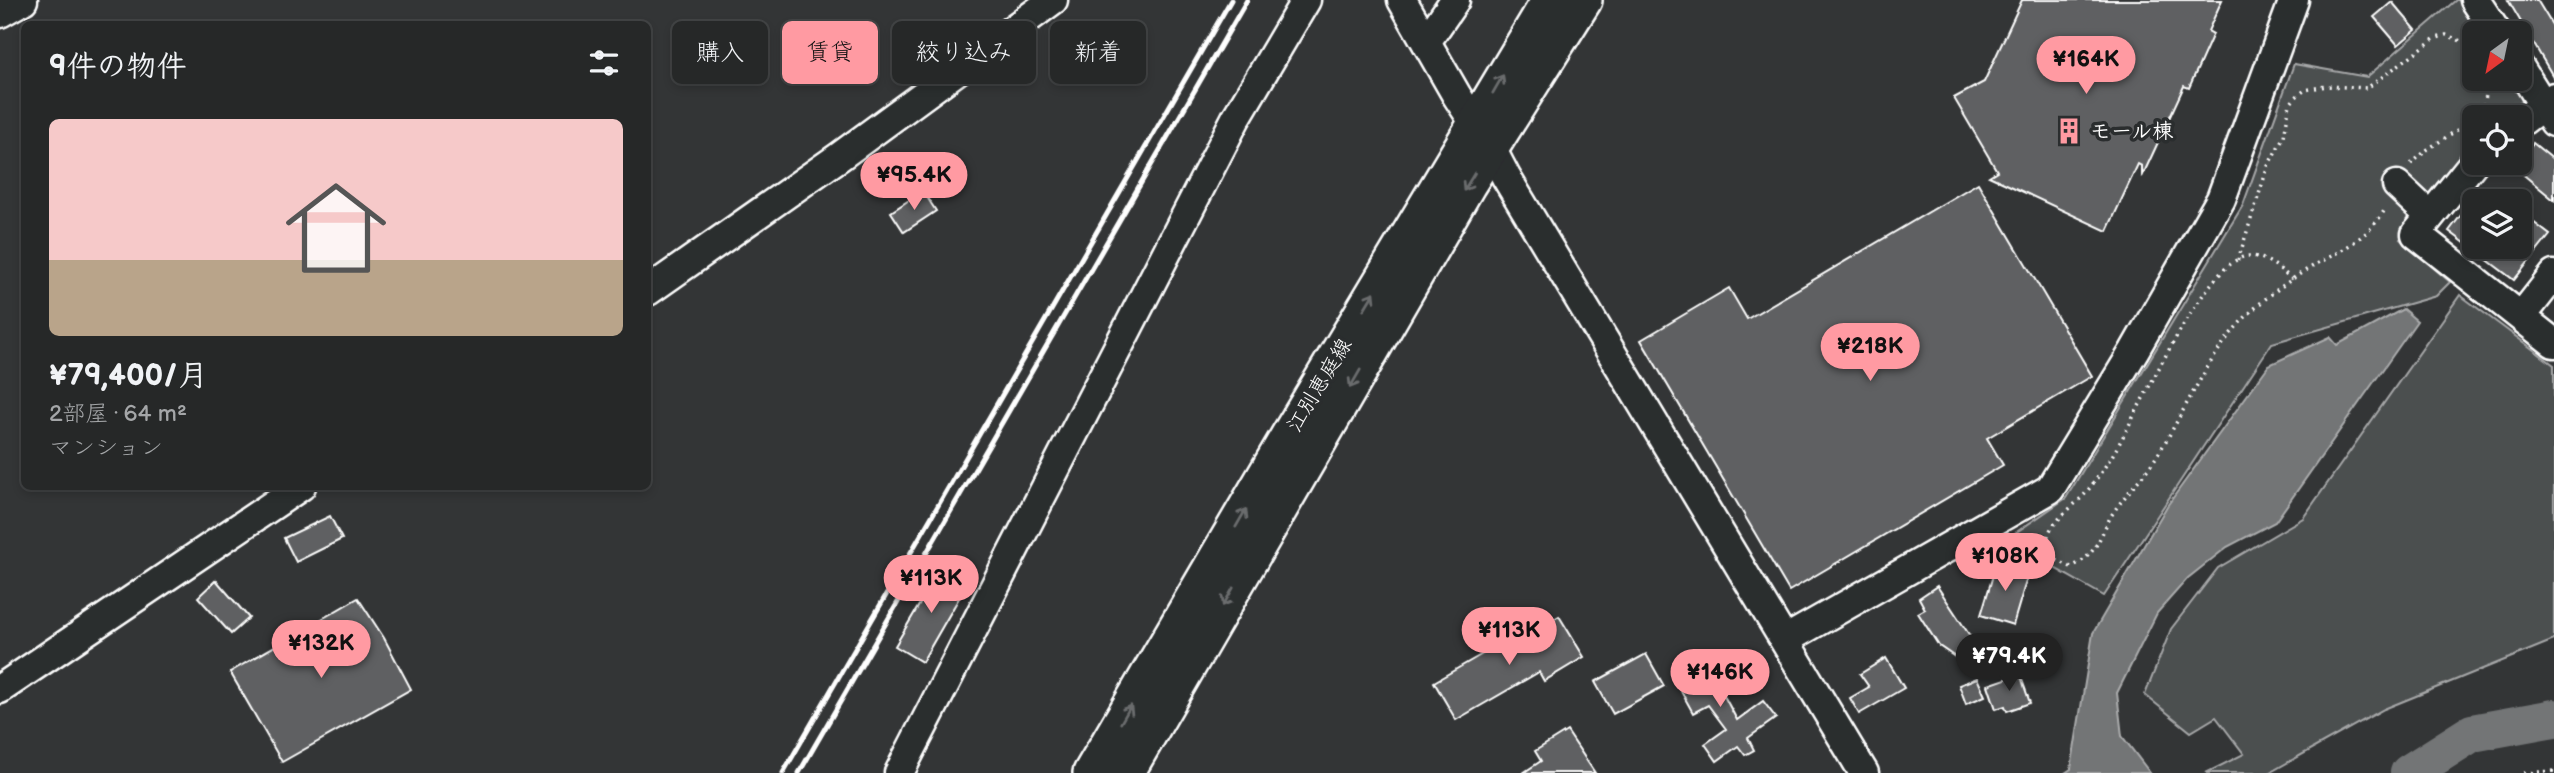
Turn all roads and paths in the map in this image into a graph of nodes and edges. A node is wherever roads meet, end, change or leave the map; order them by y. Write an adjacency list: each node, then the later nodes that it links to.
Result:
1 (23, 0): 10 (street)
2 (1053, 0): 25 (street)
3 (1306, 0): 32 (street)
4 (1402, 0): 13 (street)
5 (1455, 0): 13 (street)
6 (1550, 0): 18 (main road, 江別恵庭線, one-way to 6)
7 (1584, 0): 18 (main road, 江別恵庭線)
8 (2294, 0): 29 (street)
9 (2475, 0): 11 (street)
10 (0, 13)
11 (2489, 21)
12 (2462, 41): 22 (path)
13 (1426, 42): 18 (street)
14 (2532, 84): 15 (street)
15 (2550, 107): 16 (street)
16 (2532, 117)
17 (2462, 127): 20 (path)
18 (1483, 135): 29 (street); 33 (main road, 江別恵庭線, one-way to 18); 34 (main road, 江別恵庭線, one-way to 34)
19 (2463, 175): 21 (street)
20 (2397, 185): 21 (street); 24 (path)
21 (2430, 216): 26 (street)
22 (2238, 260): 24 (path); 24 (path)
23 (2554, 275): 26 (street)
24 (2292, 279)
25 (651, 289)
26 (2521, 317): 27 (street)
27 (2554, 343)
28 (295, 490): 30 (street)
29 (1784, 640): 35 (street)
30 (0, 689)
31 (2554, 771): 36 (path)
32 (899, 773)
33 (1091, 773)
34 (1126, 773)
35 (1864, 773)
36 (2524, 773)

